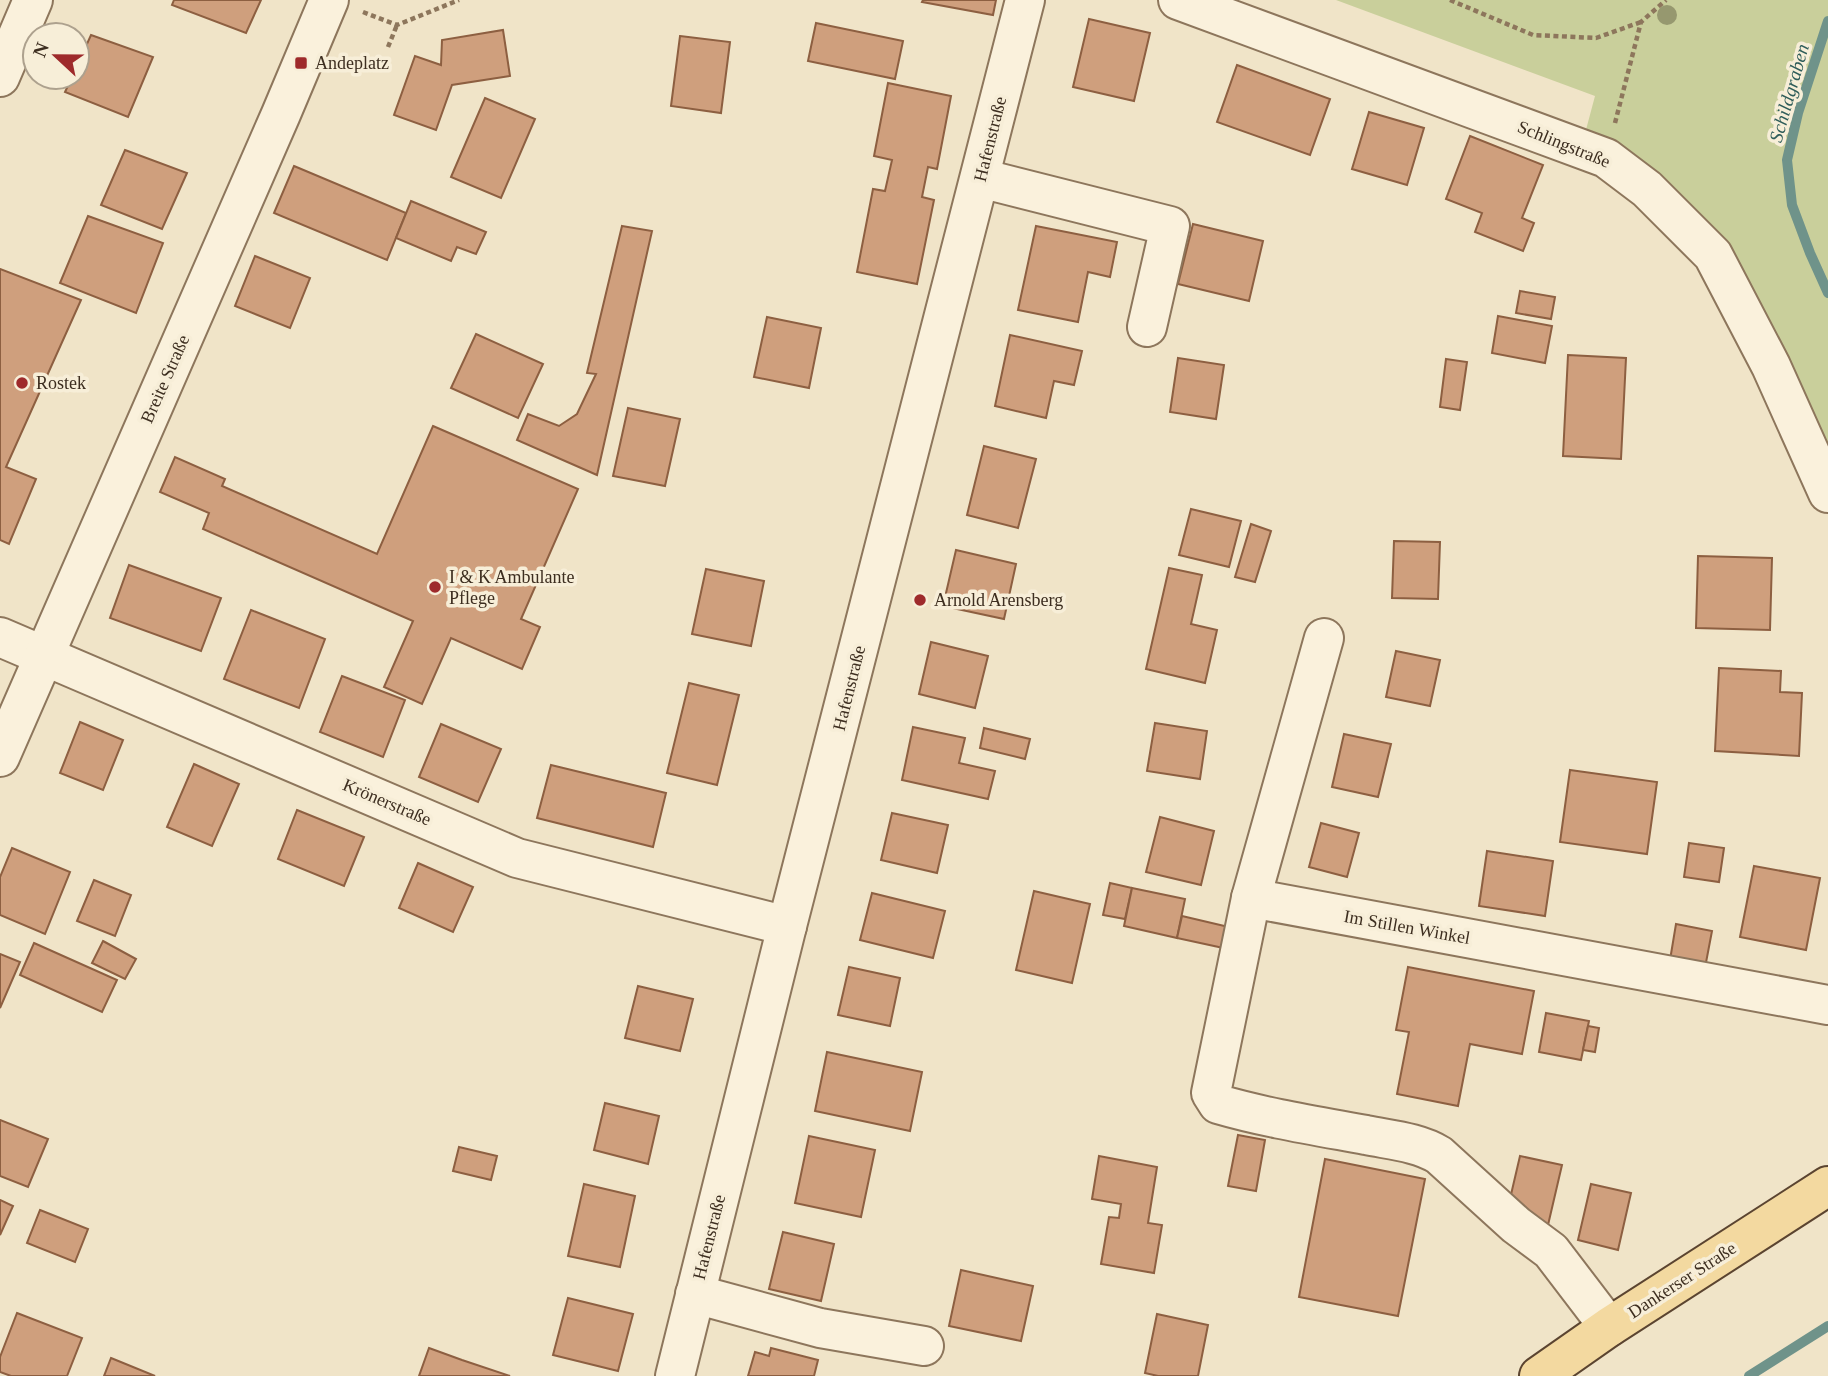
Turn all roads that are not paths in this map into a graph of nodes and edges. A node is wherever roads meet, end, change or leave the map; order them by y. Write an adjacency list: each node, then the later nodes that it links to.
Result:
1 (33, 0): 5 (street)
2 (1025, 0): 6 (street, Hafenstraße)
3 (1178, 0): 8 (street, Schlingstraße)
4 (344, 5): 11 (street, Breite Straße)
5 (0, 77)
6 (980, 178): 7 (street); 14 (street, Hafenstraße)
7 (1147, 327)
8 (1828, 493)
9 (0, 637): 11 (street, Krönerstraße)
10 (1324, 638): 13 (street)
11 (44, 656): 12 (street, Breite Straße); 14 (street, Krönerstraße)
12 (0, 757)
13 (1251, 898): 15 (street, Im Stillen Winkel); 18 (street)
14 (787, 926): 17 (street, Hafenstraße)
15 (1828, 1005)
16 (1828, 1186): 18 (main road, Dankerser Straße)
17 (695, 1294): 19 (street); 20 (street, Hafenstraße)
18 (1609, 1327): 21 (main road, Dankerser Straße)
19 (924, 1346)
20 (675, 1376)
21 (1539, 1376)

